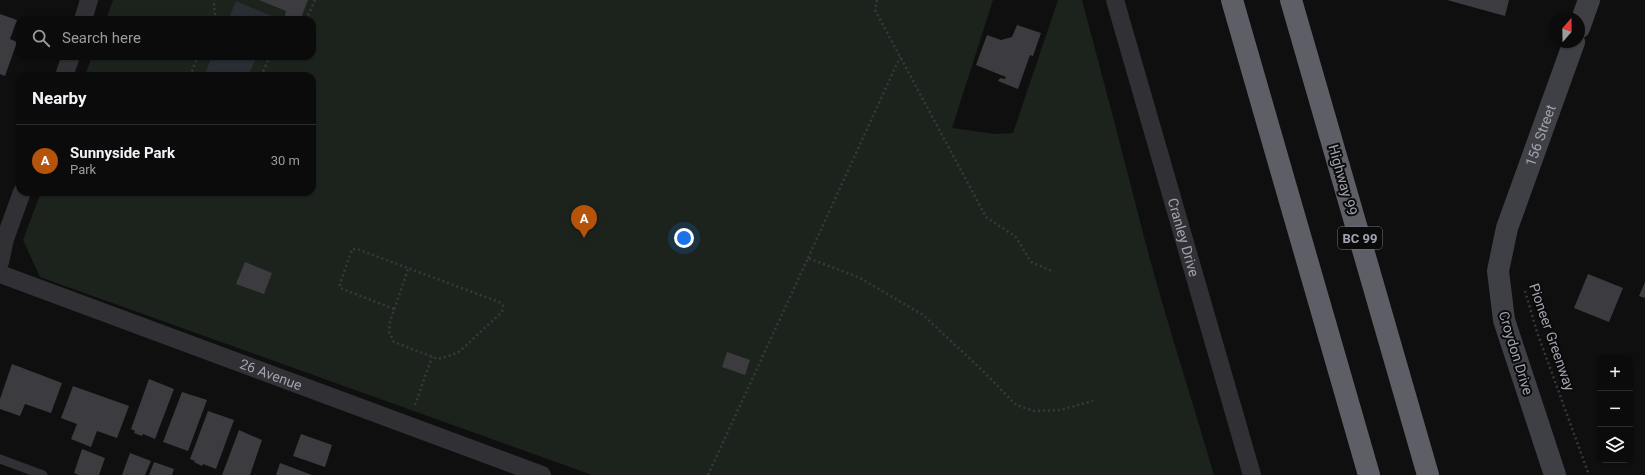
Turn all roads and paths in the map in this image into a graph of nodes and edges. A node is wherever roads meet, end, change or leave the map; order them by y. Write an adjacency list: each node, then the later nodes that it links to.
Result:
1 (90, 0): 10 (street)
2 (215, 0): 11 (path)
3 (315, 0): 12 (path)
4 (877, 0): 14 (path)
5 (1115, 0): 37 (street, Cranley Drive)
6 (1232, 0): 38 (highway)
7 (1291, 0): 39 (highway, Highway 99 / BC 99)
8 (1589, 0): 9 (street)
9 (1585, 12)
10 (84, 16)
11 (215, 16)
12 (308, 16)
13 (1572, 48): 22 (street, 156 Street)
14 (900, 57): 23 (path); 26 (path)
15 (70, 60): 18 (street)
16 (196, 60): 19 (path)
17 (268, 60): 20 (path)
18 (65, 72)
19 (192, 72)
20 (263, 72)
21 (21, 196): 24 (street)
22 (1507, 228): 40 (street, Croydon Drive)
23 (808, 258): 31 (path); 36 (path)
24 (0, 262)
25 (408, 269): 29 (path); 29 (path); 30 (path)
26 (1054, 272)
27 (0, 274): 32 (street, 26 Avenue)
28 (1524, 288): 41 (path, Pioneer Greenway)
29 (394, 309): 30 (path)
30 (432, 357): 32 (path)
31 (1093, 401)
32 (408, 424): 35 (street, 26 Avenue)
33 (0, 460): 34 (lane)
34 (43, 475)
35 (542, 475)
36 (708, 475)
37 (1252, 475)
38 (1369, 475)
39 (1428, 475)
40 (1555, 475)
41 (1589, 475)

